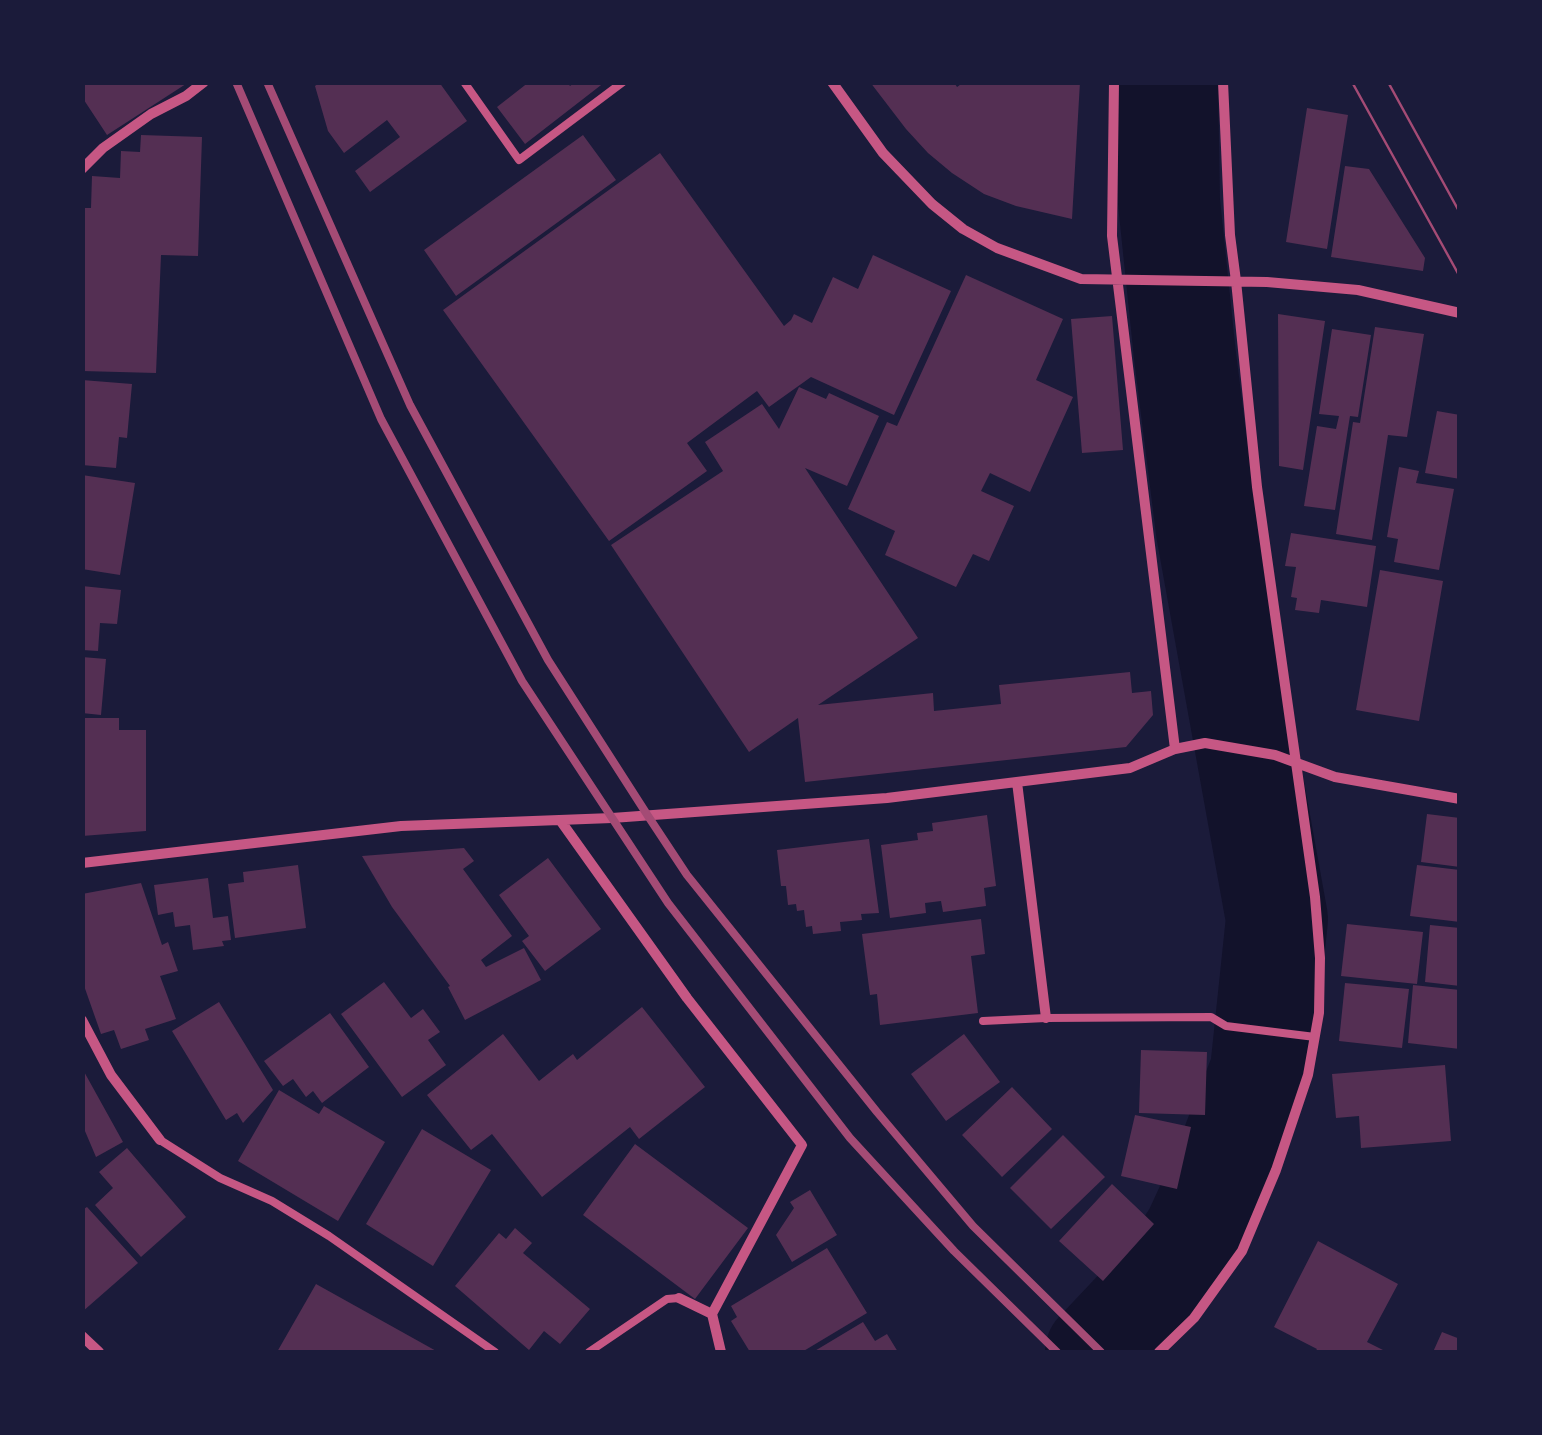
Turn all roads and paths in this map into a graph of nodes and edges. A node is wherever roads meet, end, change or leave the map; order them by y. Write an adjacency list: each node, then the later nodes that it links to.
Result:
1 (464, 82): 2 (lane)
2 (623, 82)
3 (832, 82): 8 (street)
4 (1114, 82): 8 (street)
5 (1223, 82): 9 (street)
6 (199, 84): 7 (street)
7 (82, 169)
8 (1118, 279): 9 (street); 11 (street)
9 (1236, 282): 10 (street); 12 (street)
10 (1460, 313)
11 (1180, 747): 12 (street); 13 (street)
12 (1295, 764): 14 (street); 20 (street)
13 (1017, 782): 15 (street); 17 (street)
14 (1460, 799)
15 (560, 820): 16 (street); 23 (street)
16 (82, 863)
17 (1046, 1018): 19 (lane); 20 (lane)
18 (82, 1020): 21 (street)
19 (983, 1021)
20 (1309, 1036): 29 (street)
21 (160, 1140): 26 (lane)
22 (679, 1298): 23 (street); 27 (lane)
23 (712, 1314): 28 (street)
24 (82, 1336): 25 (street)
25 (100, 1352)
26 (495, 1352)
27 (589, 1352)
28 (721, 1352)
29 (1160, 1352)

